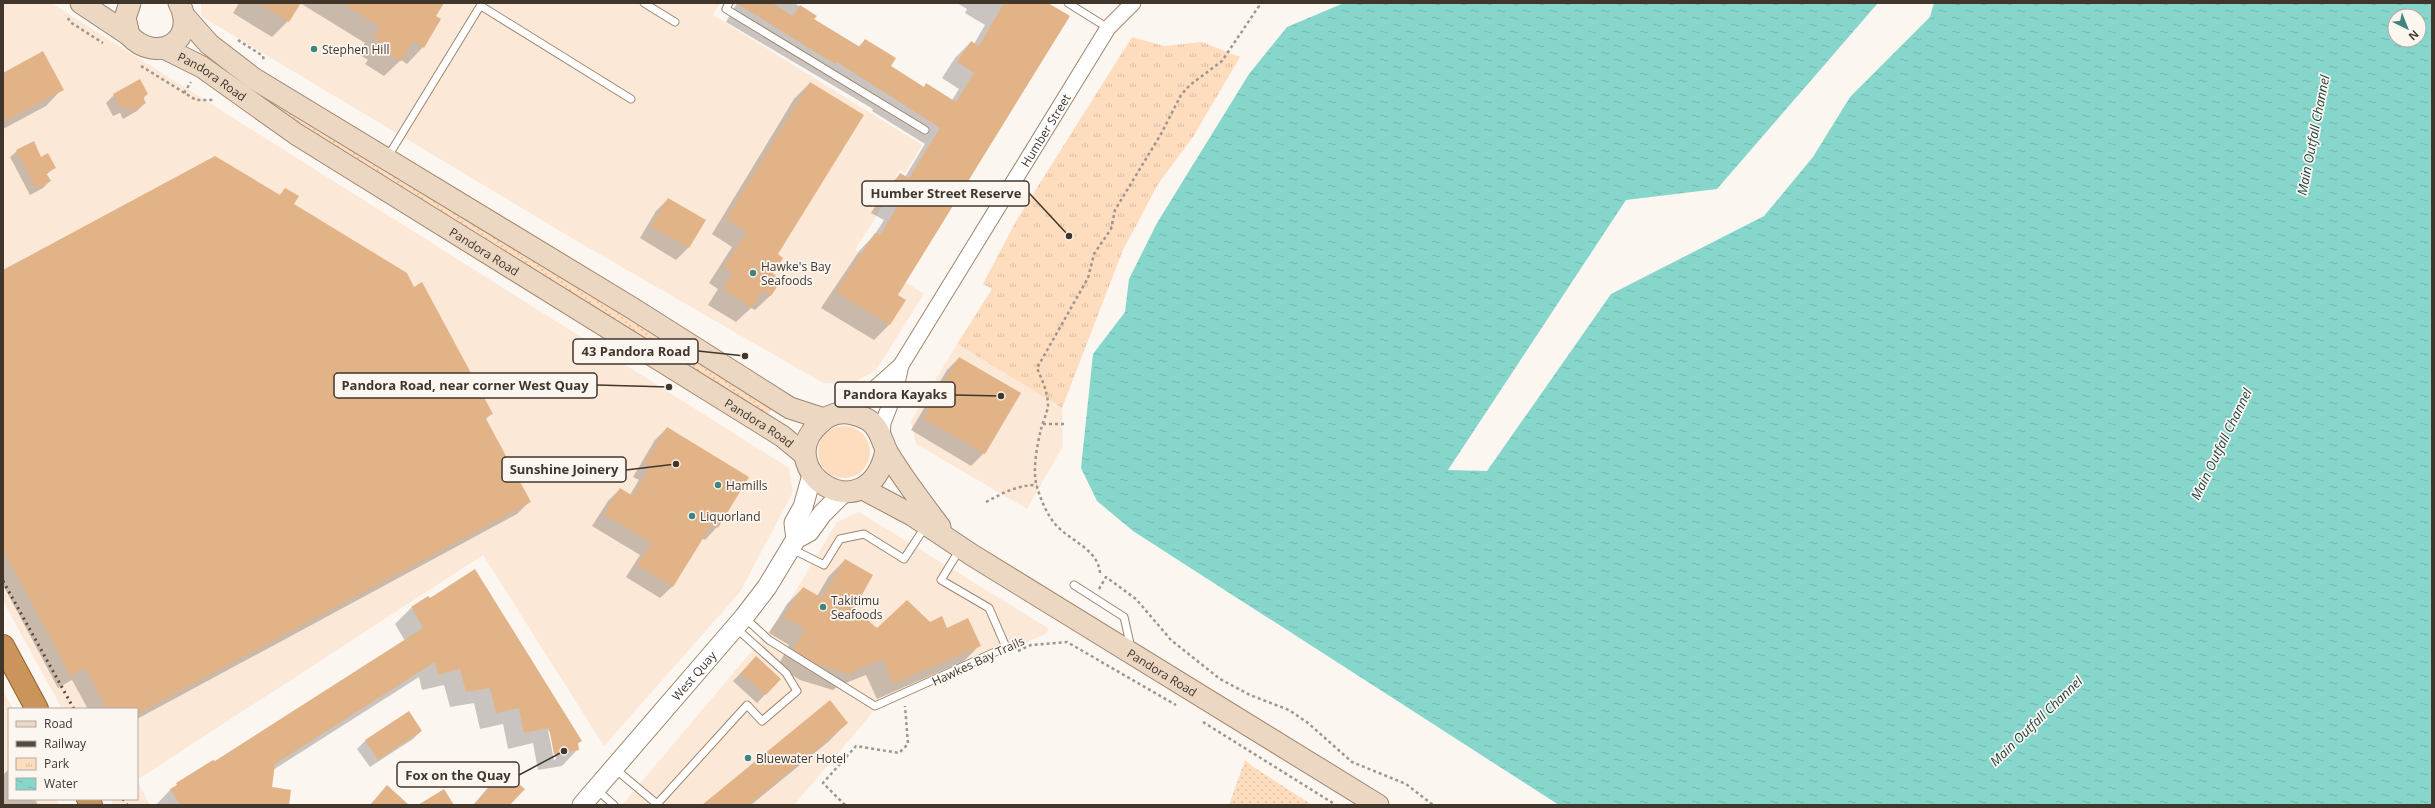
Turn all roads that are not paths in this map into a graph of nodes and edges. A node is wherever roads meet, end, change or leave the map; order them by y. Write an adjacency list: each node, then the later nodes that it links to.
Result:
1 (81, 3): 11 (main road)
2 (130, 3): 11 (main road)
3 (644, 3): 9 (lane)
4 (729, 3): 14 (lane)
5 (1068, 3): 10 (lane)
6 (1132, 3): 10 (street, Humber Street)
7 (481, 4): 13 (lane); 15 (lane)
8 (183, 11): 12 (main road); 15 (main road, Pandora Road)
9 (675, 22)
10 (1108, 28): 16 (street, Humber Street)
11 (129, 35): 12 (main road, Pandora Road)
12 (164, 48): 20 (main road, Pandora Road)
13 (631, 99)
14 (925, 130)
15 (386, 158): 18 (main road, Pandora Road)
16 (901, 365): 17 (street, Humber Street); 19 (street, Humber Street)
17 (847, 413): 18 (main road); 19 (main road)
18 (824, 419): 20 (main road)
19 (884, 445): 22 (main road); 24 (main road)
20 (805, 455): 21 (main road)
21 (812, 475): 22 (main road); 25 (street)
22 (853, 491): 23 (main road, Pandora Road); 25 (street, West Quay)
23 (926, 525): 24 (main road, Pandora Road); 25 (lane)
24 (954, 542): 27 (lane); 29 (main road, Pandora Road)
25 (794, 544): 27 (street, West Quay)
26 (1074, 585): 29 (lane)
27 (740, 622): 31 (street, West Quay); 31 (lane)
28 (3, 646): 30 (highway)
29 (1133, 654): 35 (main road, Pandora Road)
30 (37, 708)
31 (614, 768): 32 (street, West Quay)
32 (595, 789): 33 (street, West Quay); 34 (lane)
33 (582, 805)
34 (614, 805)
35 (1378, 805)

